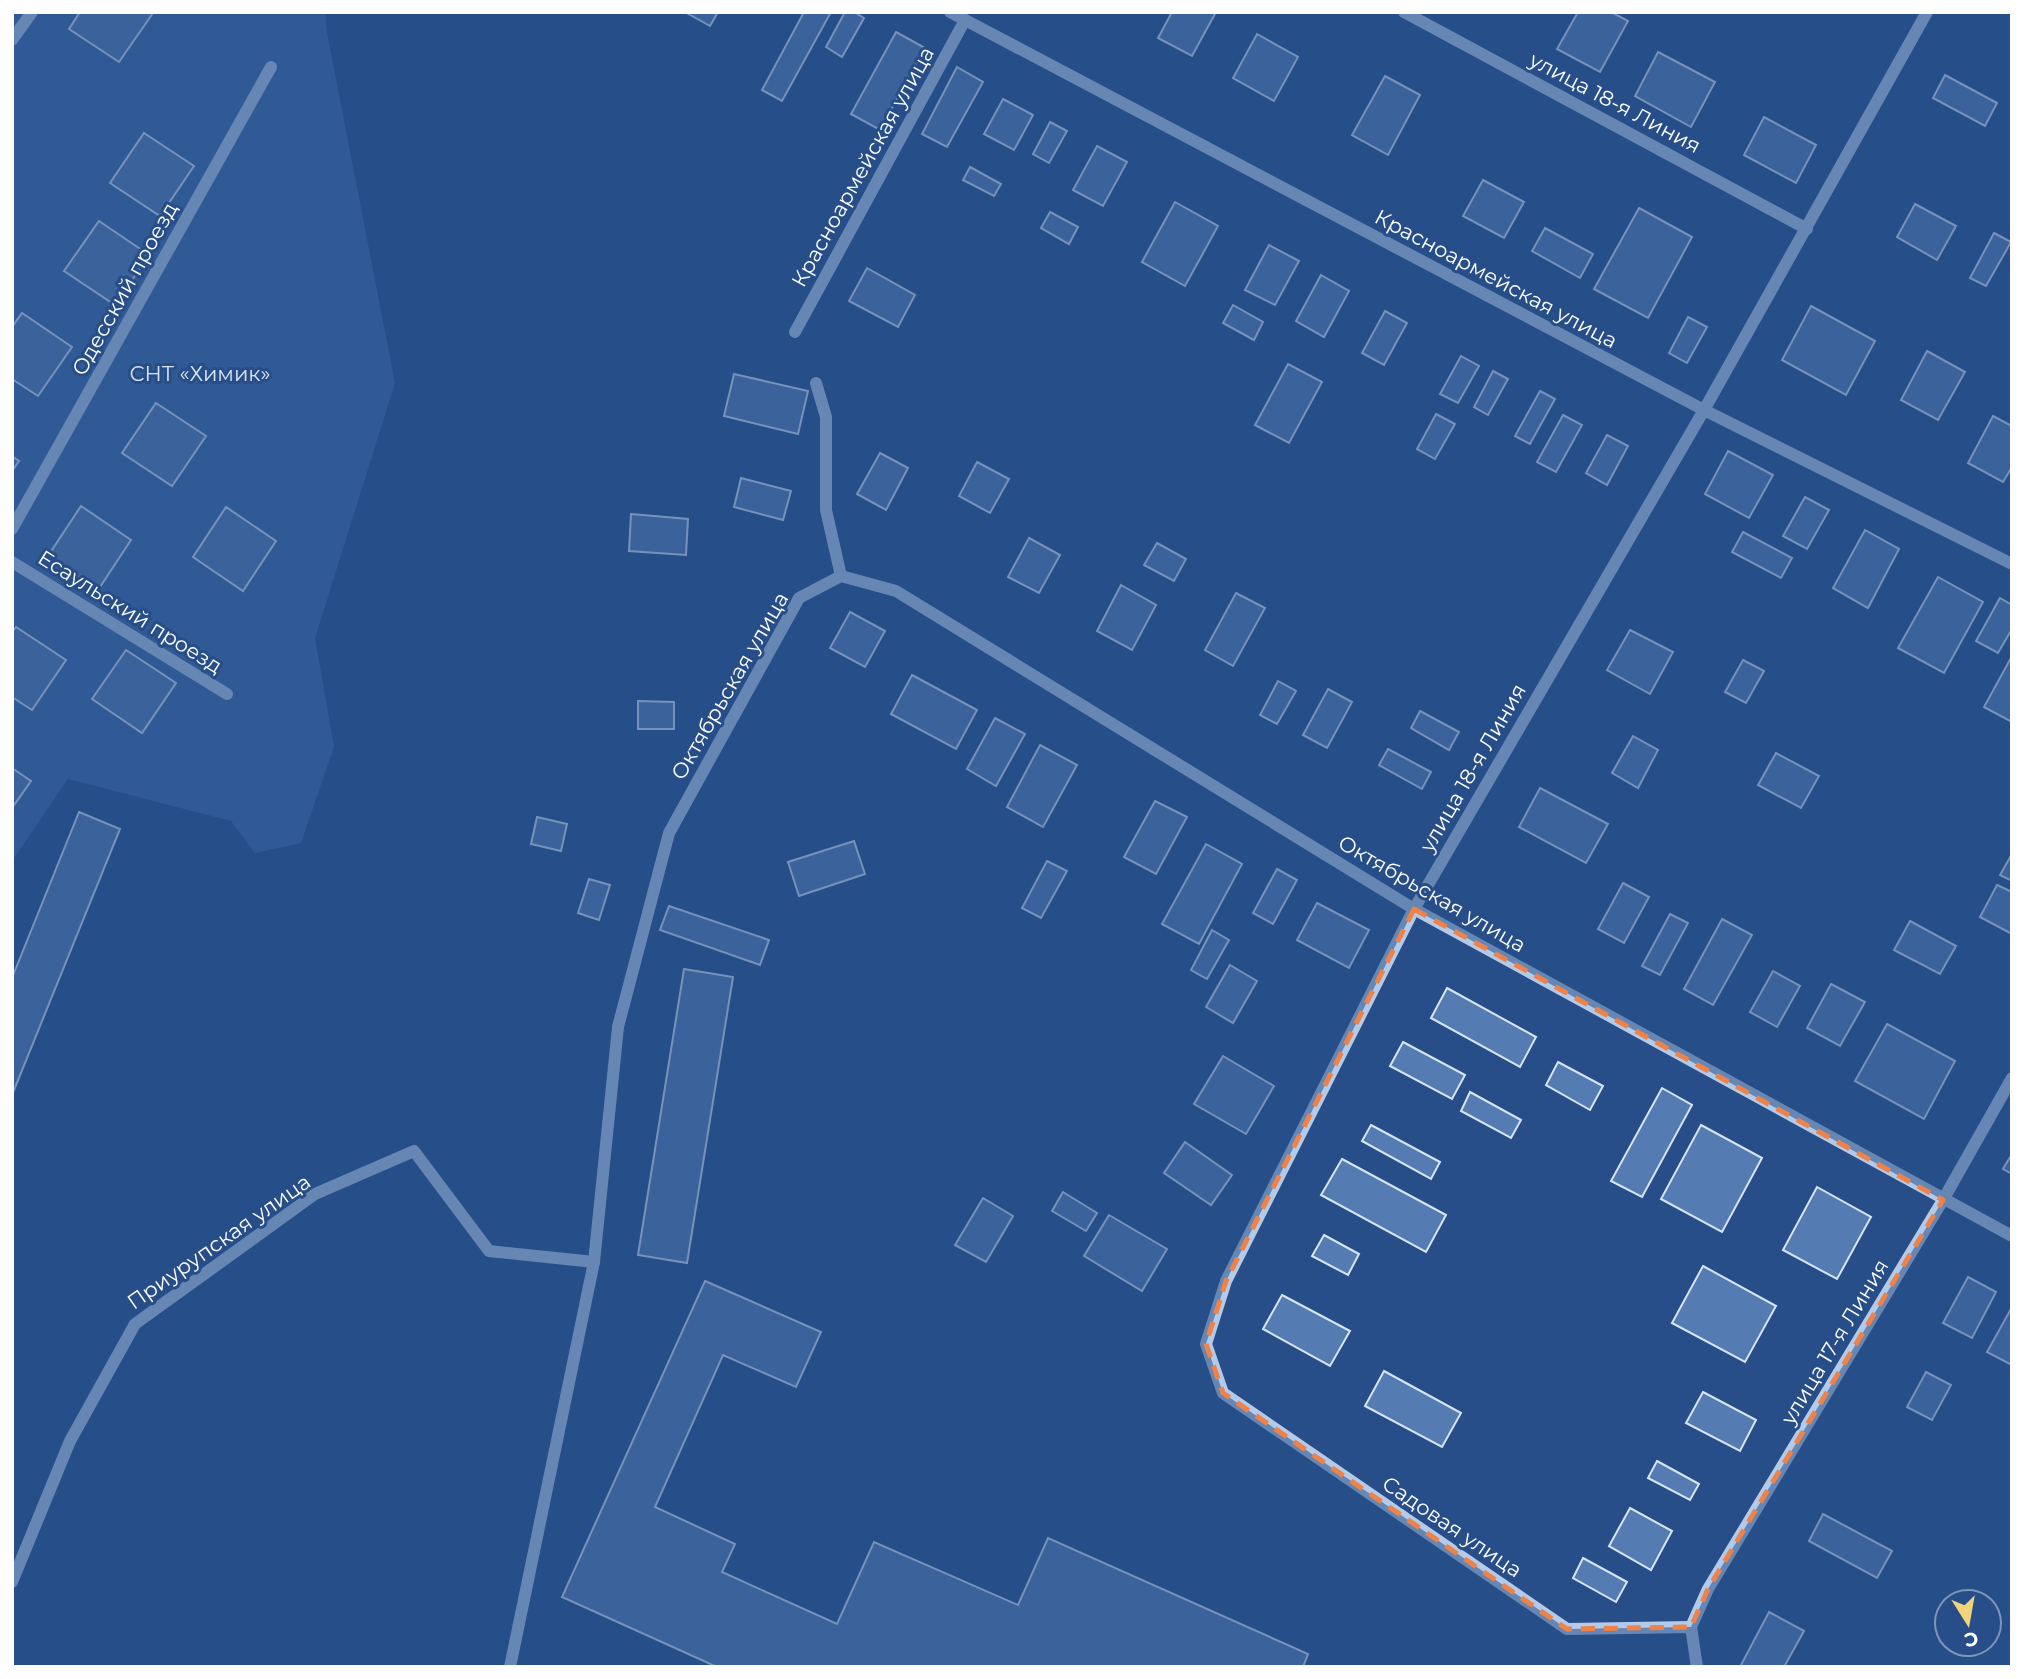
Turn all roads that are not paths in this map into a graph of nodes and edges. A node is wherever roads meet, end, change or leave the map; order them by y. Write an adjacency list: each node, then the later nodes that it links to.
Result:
1 (32, 12): 6 (street)
2 (950, 12): 5 (street, Красноармейская улица)
3 (1404, 12): 8 (street, улица 18-я Линия)
4 (1927, 12): 8 (street, улица 18-я Линия)
5 (965, 20): 9 (street, Красноармейская улица); 11 (street, Красноармейская улица)
6 (12, 40)
7 (271, 67): 12 (street, Одесский проезд)
8 (1807, 229): 11 (street, улица 18-я Линия)
9 (794, 332)
10 (816, 383): 15 (street)
11 (1704, 410): 14 (street, Красноармейская улица); 17 (street, улица 18-я Линия)
12 (12, 529)
13 (12, 562): 16 (street, Есаульский проезд)
14 (2012, 564)
15 (841, 576): 17 (street, Октябрьская улица); 21 (street, Октябрьская улица)
16 (227, 694)
17 (1414, 909): 19 (street, Октябрьская улица); 22 (street, улица 18-я Линия)
18 (2012, 1078): 19 (street, улица 17-я Линия)
19 (1943, 1200): 20 (street, Октябрьская улица); 24 (street, улица 17-я Линия)
20 (2012, 1236)
21 (594, 1262): 23 (street, Приурупская улица); 25 (street, Октябрьская улица)
22 (1206, 1344): 24 (street, Садовая улица)
23 (12, 1582)
24 (1691, 1627): 26 (street)
25 (510, 1667)
26 (1697, 1667)

